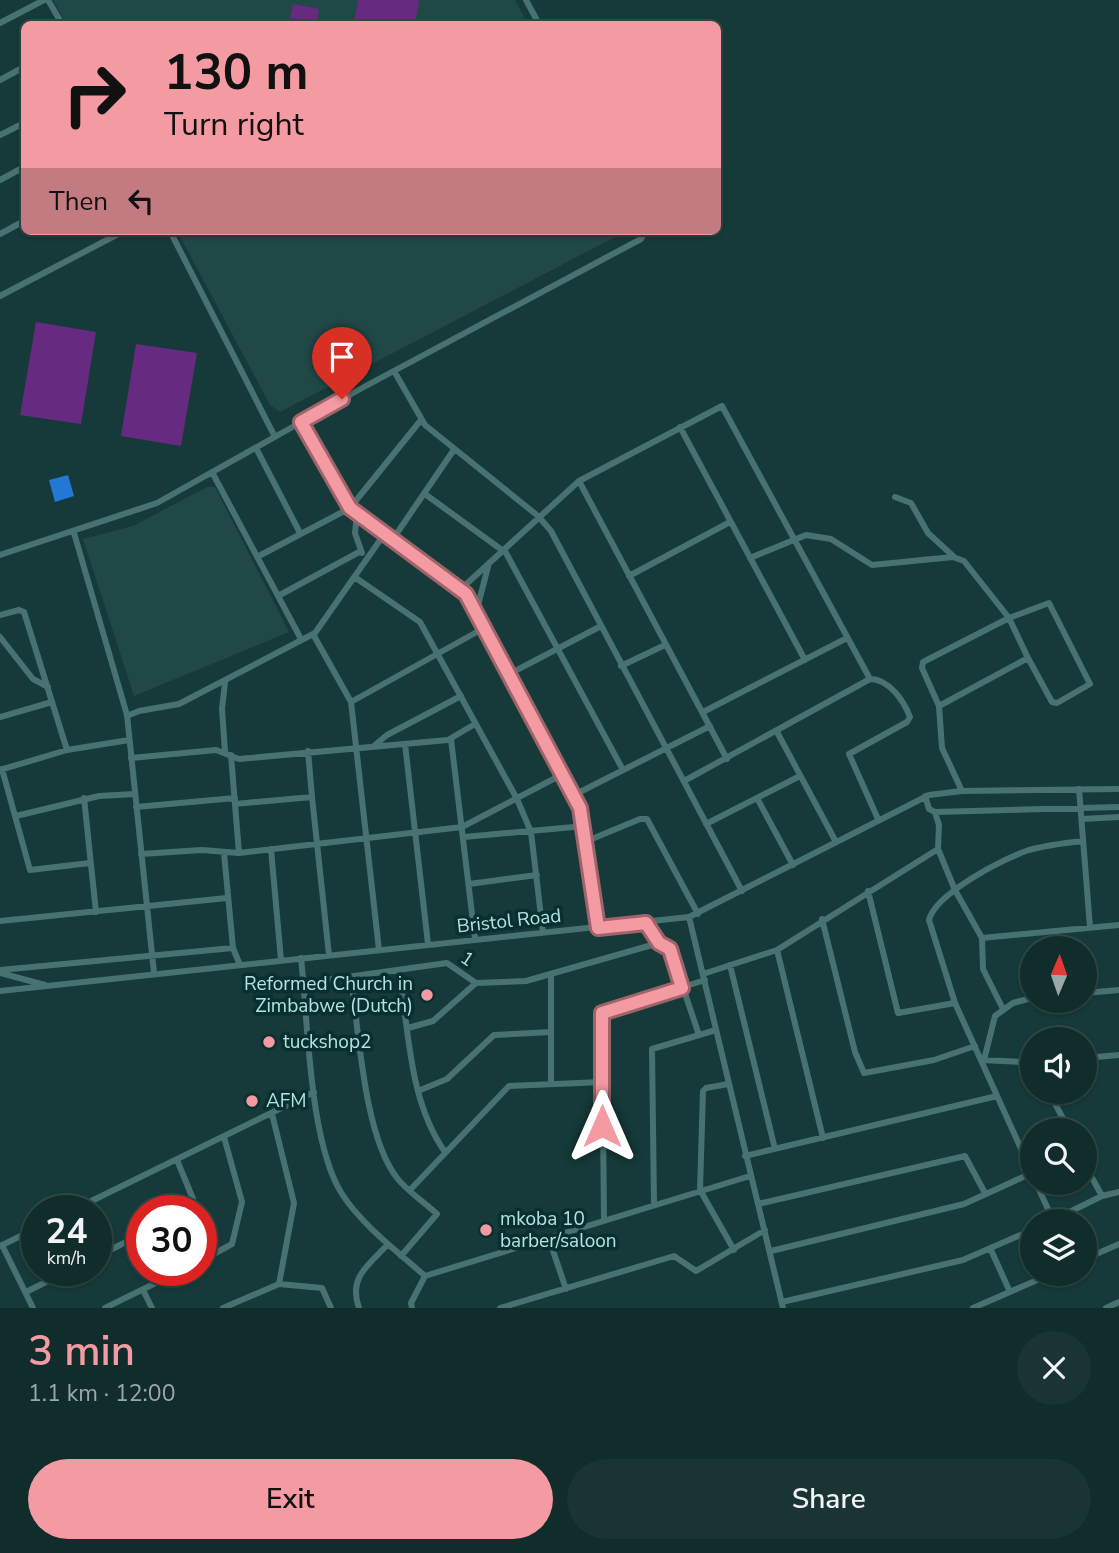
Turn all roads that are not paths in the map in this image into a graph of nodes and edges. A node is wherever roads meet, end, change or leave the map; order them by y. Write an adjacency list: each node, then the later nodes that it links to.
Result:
1 (46, 0): 3 (street); 5 (street)
2 (526, 0): 4 (street)
3 (60, 21)
4 (537, 21)
5 (0, 23)
6 (21, 69): 7 (street)
7 (0, 80)
8 (21, 124): 9 (street)
9 (0, 135)
10 (21, 169): 11 (street)
11 (0, 180)
12 (21, 223): 13 (street)
13 (0, 234)
14 (116, 235): 17 (street)
15 (172, 235): 22 (street)
16 (643, 235): 18 (street)
17 (0, 296)
18 (394, 371): 19 (street); 20 (street)
19 (421, 420): 24 (street); 29 (street)
20 (301, 422): 22 (street); 29 (street)
21 (680, 427): 26 (street); 32 (street); 36 (street)
22 (275, 437): 23 (street)
23 (256, 448): 25 (street); 34 (street)
24 (453, 451): 27 (street); 31 (street)
25 (212, 472): 33 (street); 42 (street)
26 (579, 481): 31 (street); 46 (street)
27 (425, 494): 37 (street); 38 (street)
28 (895, 497): 41 (street)
29 (350, 508): 30 (street); 34 (street)
30 (357, 514): 35 (street); 39 (street)
31 (538, 516): 38 (street); 53 (street)
32 (730, 522): 43 (street); 46 (street)
33 (74, 533): 40 (street); 74 (street)
34 (300, 533): 42 (street)
35 (385, 534): 37 (street); 44 (street)
36 (792, 538): 41 (street); 43 (street); 57 (street)
37 (393, 539): 48 (street)
38 (503, 548): 45 (street); 60 (street)
39 (361, 551): 44 (street); 49 (street)
40 (0, 555)
41 (953, 556): 52 (street)
42 (257, 557): 49 (street)
43 (750, 558): 63 (street)
44 (368, 559): 47 (street)
45 (489, 562): 48 (street); 50 (street)
46 (629, 576): 59 (street)
47 (356, 578): 55 (street); 61 (street)
48 (462, 588): 50 (street)
49 (278, 596): 58 (street)
50 (476, 613): 54 (street)
51 (0, 615): 68 (street)
52 (1009, 618): 62 (street); 62 (street); 72 (street)
53 (601, 626): 60 (street); 64 (street)
54 (484, 628): 61 (street); 65 (street)
55 (313, 634): 58 (street); 71 (street)
56 (0, 637): 68 (street)
57 (846, 638): 63 (street); 66 (street)
58 (301, 639): 67 (street)
59 (666, 645): 64 (street); 73 (street)
60 (559, 649): 65 (street); 91 (street)
61 (439, 654): 69 (street); 71 (street)
62 (1028, 658): 72 (street)
63 (805, 660): 73 (street)
64 (621, 666): 84 (street)
65 (509, 674): 92 (street)
66 (870, 679): 78 (street); 112 (street)
67 (225, 683): 74 (street); 87 (street)
68 (48, 687): 70 (street)
69 (461, 696): 76 (street); 82 (street)
70 (52, 702): 75 (street); 85 (street)
71 (351, 702): 83 (street)
72 (939, 706): 97 (street)
73 (703, 712): 77 (street)
74 (127, 716): 80 (street)
75 (0, 717)
76 (475, 723): 79 (street); 103 (street)
77 (710, 726): 84 (street); 89 (street)
78 (777, 732): 89 (street); 93 (street)
79 (451, 739): 81 (street); 116 (street)
80 (129, 740): 85 (street); 88 (street)
81 (405, 744): 82 (street); 118 (street)
82 (375, 746): 83 (street)
83 (355, 747): 86 (street); 120 (street)
84 (666, 749): 91 (street); 94 (street)
85 (67, 750): 90 (street)
86 (308, 751): 87 (street); 101 (street)
87 (228, 753): 88 (street); 105 (street)
88 (131, 758): 98 (street)
89 (727, 759): 94 (street)
90 (1, 770): 110 (street)
91 (623, 770): 99 (street)
92 (563, 774): 99 (street); 103 (street)
93 (800, 776): 104 (street); 123 (street)
94 (684, 781): 114 (street)
95 (1079, 789): 96 (street, Bristol Road); 97 (street, Bristol Road); 108 (street)
96 (1119, 789)
97 (962, 791): 100 (street, Bristol Road)
98 (135, 794): 102 (street); 106 (street)
99 (575, 795): 115 (street)
100 (925, 796): 109 (street); 112 (street, Bristol Road)
101 (312, 797): 105 (street); 124 (street)
102 (84, 798): 110 (street); 130 (street)
103 (517, 799): 116 (street); 117 (street)
104 (757, 799): 114 (street); 131 (street)
105 (235, 801): 106 (street); 128 (street)
106 (136, 807): 129 (street)
107 (1119, 807): 108 (street)
108 (1082, 808): 109 (street); 113 (street)
109 (935, 812): 126 (street)
110 (16, 816): 130 (street)
111 (1119, 817): 113 (street)
112 (878, 819): 123 (street, Bristol Road)
113 (1082, 819): 122 (street)
114 (706, 824): 135 (street)
115 (584, 826): 117 (street); 121 (street)
116 (462, 827): 118 (street); 119 (street)
117 (531, 832): 119 (street); 132 (street)
118 (415, 833): 120 (street); 152 (street)
119 (464, 837): 133 (street)
120 (366, 839): 124 (street); 154 (street)
121 (587, 841): 140 (street); 147 (street)
122 (1083, 841): 134 (street); 146 (street)
123 (836, 842): 131 (street, Bristol Road)
124 (318, 844): 125 (street); 157 (street)
125 (271, 849): 128 (street); 159 (street)
126 (938, 849): 134 (street); 136 (street)
127 (224, 853): 128 (street); 129 (street); 137 (street)
128 (239, 853)
129 (141, 854): 138 (street)
130 (90, 863): 139 (street)
131 (793, 864): 135 (street, Bristol Road)
132 (537, 875): 133 (street); 148 (street)
133 (469, 884): 150 (street)
134 (955, 890): 149 (street); 175 (street)
135 (742, 891): 140 (street, Bristol Road)
136 (868, 891): 142 (street); 175 (street)
137 (227, 898): 138 (street); 153 (street)
138 (147, 906): 139 (street); 156 (street)
139 (96, 912): 143 (street)
140 (698, 914): 141 (street, Bristol Road)
141 (689, 916): 144 (street, Bristol Road); 166 (street)
142 (822, 919): 155 (street); 182 (street)
143 (0, 921)
144 (646, 923): 147 (street, Bristol Road); 151 (street)
145 (1119, 925): 146 (street)
146 (1090, 927): 149 (street)
147 (598, 928): 148 (street, Bristol Road)
148 (544, 933): 150 (street, Bristol Road)
149 (982, 938): 177 (street)
150 (475, 939): 152 (street, Bristol Road)
151 (659, 943): 165 (street); 171 (street)
152 (428, 944): 154 (street, Bristol Road)
153 (233, 948): 156 (street); 160 (street)
154 (379, 950): 157 (street, Bristol Road)
155 (777, 950): 161 (street); 195 (street)
156 (152, 954): 163 (street); 164 (street)
157 (329, 955): 158 (street, Bristol Road)
158 (301, 958): 159 (street, Bristol Road); 168 (street)
159 (281, 960): 160 (street, Bristol Road)
160 (240, 965): 164 (street, Bristol Road)
161 (730, 965): 166 (street); 197 (street)
162 (399, 971): 167 (street, 1); 169 (street, 1); 178 (street)
163 (0, 972): 170 (street)
164 (154, 974): 170 (street, Bristol Road)
165 (551, 975): 169 (street); 180 (street)
166 (704, 977): 171 (street); 179 (street)
167 (351, 978): 168 (street, 1); 204 (street)
168 (304, 983): 191 (street)
169 (477, 983): 178 (street)
170 (46, 986): 173 (street, Bristol Road)
171 (682, 988): 181 (street); 188 (street)
172 (1119, 990): 174 (street)
173 (0, 991)
174 (1097, 992)
175 (954, 1003): 182 (street)
176 (1020, 1003): 177 (street)
177 (1003, 1009): 185 (street)
178 (408, 1027): 190 (street)
179 (716, 1030): 181 (street); 189 (street)
180 (551, 1032): 187 (street); 190 (street)
181 (699, 1035): 211 (street)
182 (975, 1046): 185 (street)
183 (1119, 1055): 184 (street)
184 (1097, 1057)
185 (983, 1060): 186 (street); 192 (street)
186 (1020, 1062)
187 (551, 1082): 188 (street); 198 (street)
188 (602, 1082): 214 (street)
189 (728, 1084): 199 (street); 205 (street)
190 (418, 1091): 198 (street)
191 (314, 1092): 193 (street); 219 (street)
192 (997, 1096): 195 (street); 196 (street)
193 (272, 1114): 194 (street); 229 (street)
194 (225, 1136): 200 (street); 225 (street)
195 (822, 1138): 197 (street)
196 (1020, 1147)
197 (775, 1149): 199 (street)
198 (445, 1152): 204 (street)
199 (745, 1156): 201 (street)
200 (177, 1160): 208 (street); 209 (street)
201 (750, 1175): 205 (street); 212 (street)
202 (1020, 1178): 207 (street)
203 (1097, 1187): 210 (street)
204 (410, 1190): 227 (street)
205 (700, 1190): 211 (street); 222 (street)
206 (1119, 1192): 210 (street)
207 (985, 1193): 212 (street); 224 (street)
208 (105, 1195)
209 (191, 1195)
210 (1102, 1196): 213 (street)
211 (654, 1204): 214 (street)
212 (758, 1204): 215 (street)
213 (1075, 1209)
214 (604, 1221): 218 (street)
215 (765, 1230): 222 (street); 224 (street)
216 (21, 1236): 221 (street)
217 (1020, 1236): 223 (street)
218 (549, 1238): 228 (street); 233 (street)
219 (388, 1244): 227 (street); 245 (street)
220 (1119, 1244): 226 (street)
221 (1, 1245): 235 (street)
222 (734, 1250): 233 (street)
223 (991, 1250): 236 (street); 238 (street)
224 (771, 1251): 238 (street)
225 (217, 1252)
226 (1097, 1254)
227 (401, 1256): 228 (street)
228 (425, 1276): 246 (street)
229 (279, 1284): 243 (street); 244 (street)
230 (38, 1286): 235 (street)
231 (151, 1286): 234 (street)
232 (1024, 1286): 236 (street)
233 (566, 1289): 239 (street)
234 (143, 1290): 241 (street); 242 (street)
235 (26, 1292): 240 (street)
236 (1010, 1292): 248 (street)
237 (1119, 1302): 249 (street)
238 (782, 1305)
239 (517, 1306): 247 (street)
240 (33, 1308)
241 (105, 1308)
242 (152, 1308)
243 (223, 1308)
244 (331, 1308)
245 (359, 1308)
246 (412, 1308)
247 (500, 1308)
248 (973, 1308)
249 (1106, 1308)

